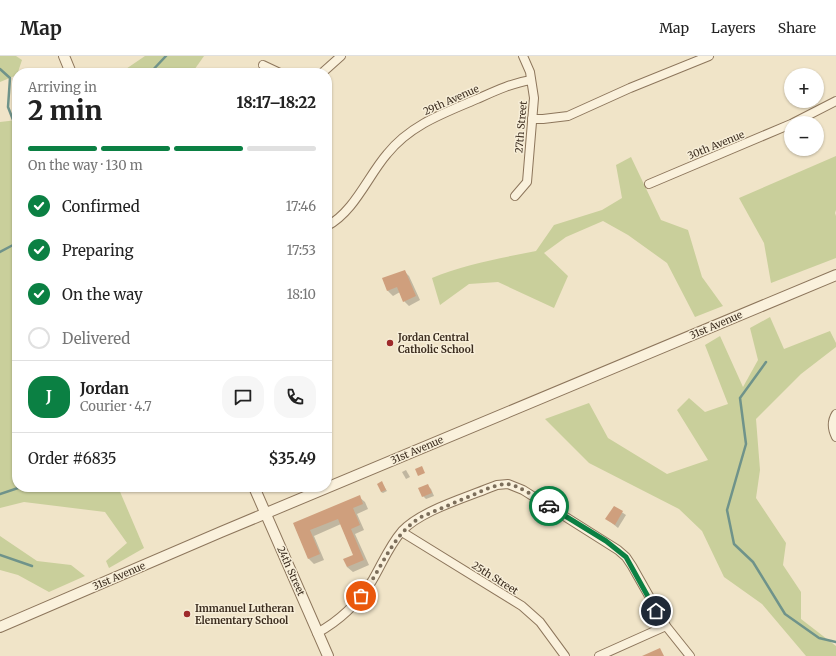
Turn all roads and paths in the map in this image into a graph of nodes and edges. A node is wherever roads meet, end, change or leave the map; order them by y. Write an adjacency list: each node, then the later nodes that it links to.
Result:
1 (64, 56): 6 (street)
2 (341, 56): 8 (street)
3 (523, 56): 9 (street, 27th Street)
4 (709, 56): 12 (street)
5 (263, 65): 7 (street)
6 (69, 68)
7 (269, 68)
8 (328, 68)
9 (531, 80): 12 (street, 27th Street); 16 (street, 29th Avenue)
10 (836, 101): 11 (street, 30th Avenue)
11 (807, 116)
12 (532, 119): 15 (street, 27th Street)
13 (784, 127): 14 (street, 30th Avenue)
14 (649, 184)
15 (515, 196)
16 (332, 224)
17 (836, 275): 20 (street, 31st Avenue)
18 (836, 414): 19 (street)
19 (836, 437)
20 (332, 485)
21 (256, 492): 23 (street, 24th Street)
22 (315, 492): 23 (street, 31st Avenue)
23 (265, 513): 26 (street, 31st Avenue); 27 (street, 24th Street)
24 (402, 532): 25 (street); 27 (street); 29 (street, 25th Street)
25 (666, 626): 30 (street); 31 (street)
26 (0, 627)
27 (318, 632): 28 (street, 24th Street)
28 (328, 656)
29 (565, 656)
30 (599, 656)
31 (690, 656)

